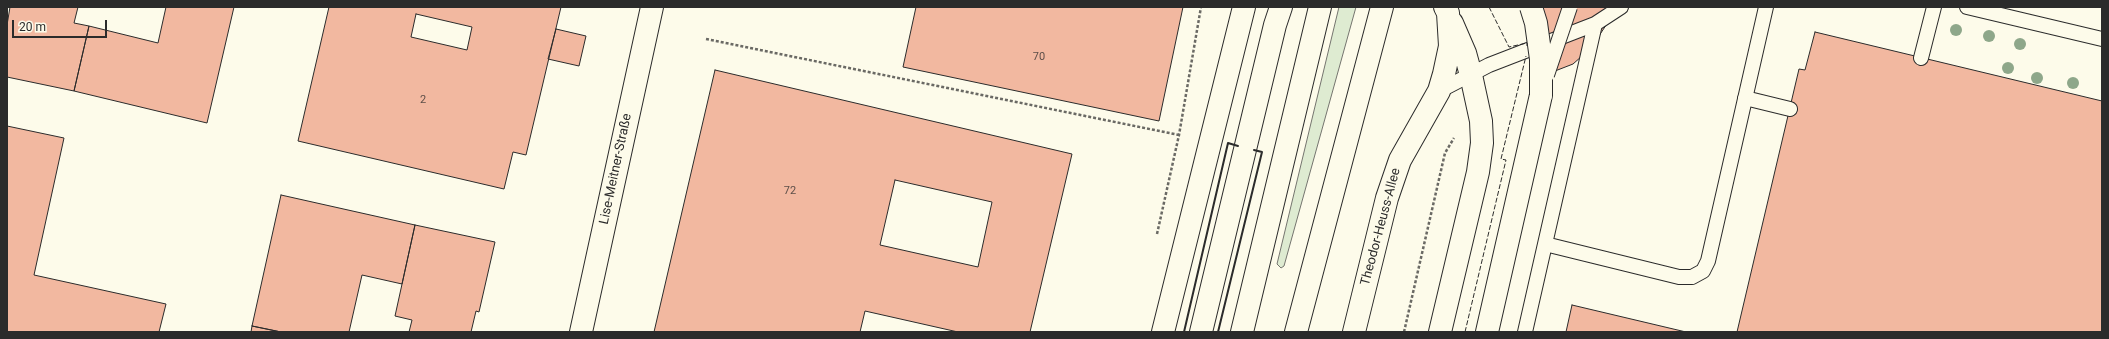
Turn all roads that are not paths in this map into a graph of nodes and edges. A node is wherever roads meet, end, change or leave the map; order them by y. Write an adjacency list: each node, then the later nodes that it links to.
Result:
1 (652, 7): 22 (street, Lise-Meitner-Straße)
2 (1244, 7): 23 (street)
3 (1281, 7): 24 (street)
4 (1320, 7): 25 (street)
5 (1382, 7): 26 (street)
6 (1531, 7): 18 (street, bridge)
7 (1570, 7): 18 (lane, bridge)
8 (1621, 7): 13 (lane)
9 (1766, 7): 19 (lane)
10 (1934, 7): 15 (lane)
11 (1967, 7): 14 (lane)
12 (1447, 10): 16 (street, Theodor-Heuss-Allee); 17 (street, Theodor-Heuss-Allee)
13 (1595, 24): 16 (lane); 21 (lane)
14 (2102, 39)
15 (1921, 58)
16 (1471, 75): 17 (lane); 28 (street, Theodor-Heuss-Allee)
17 (1439, 91): 27 (street, Theodor-Heuss-Allee)
18 (1541, 95): 29 (street)
19 (1745, 98): 20 (lane); 21 (lane)
20 (1790, 109)
21 (1545, 244): 30 (lane)
22 (581, 332)
23 (1163, 332)
24 (1201, 332)
25 (1242, 332)
26 (1296, 332)
27 (1354, 332)
28 (1440, 332)
29 (1487, 332)
30 (1525, 332)

